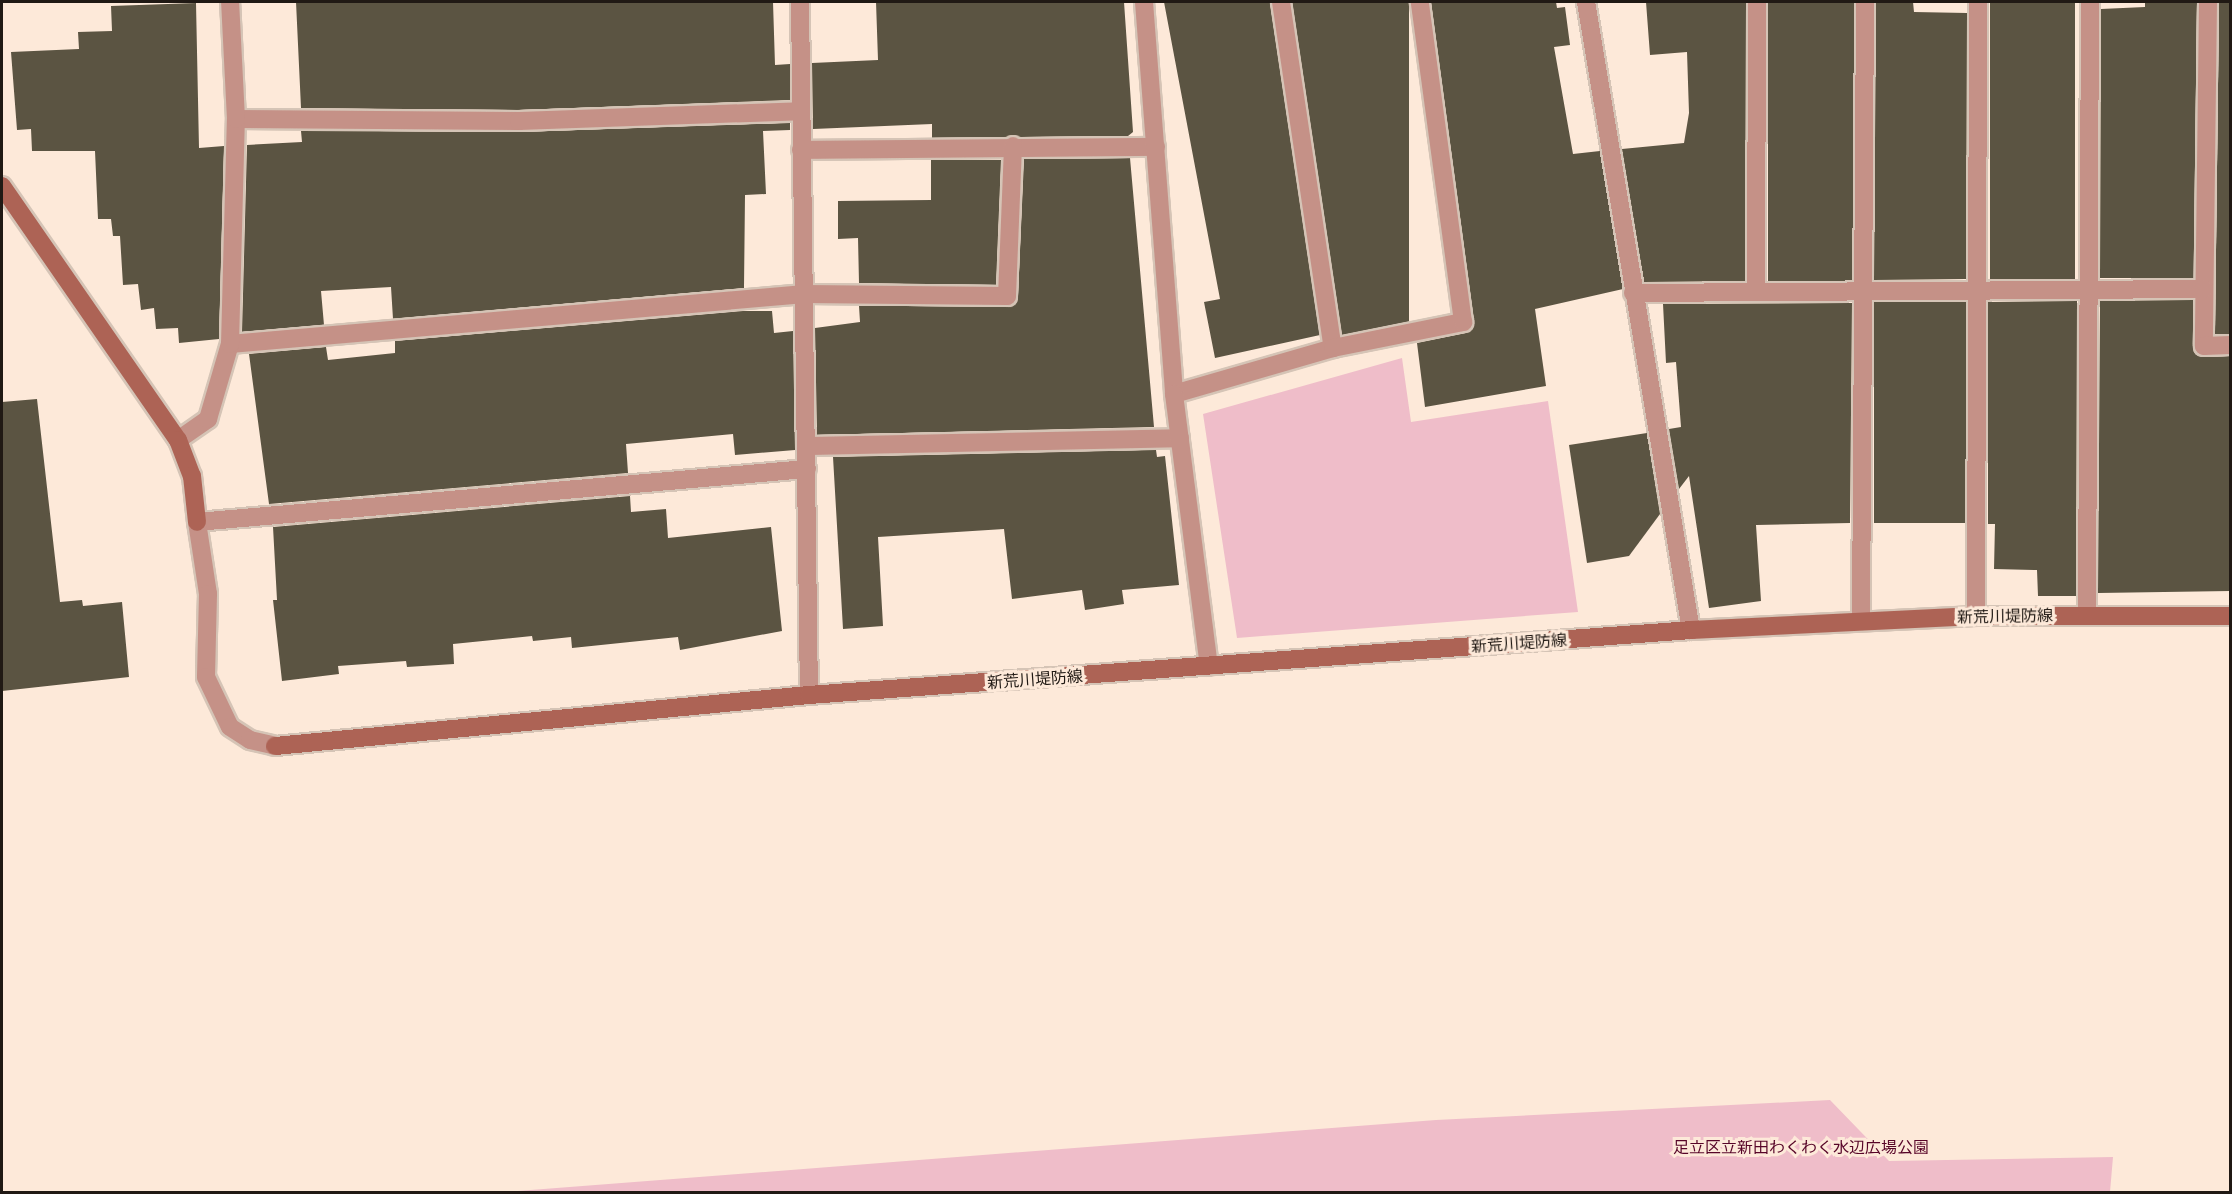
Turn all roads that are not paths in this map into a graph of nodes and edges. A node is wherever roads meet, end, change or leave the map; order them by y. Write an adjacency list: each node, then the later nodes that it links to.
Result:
1 (230, 2): 13 (street)
2 (800, 2): 12 (street)
3 (1144, 2): 15 (street)
4 (1281, 2): 27 (street)
5 (1420, 2): 27 (street)
6 (1586, 2): 23 (street)
7 (1757, 2): 21 (street)
8 (1865, 2): 22 (street)
9 (1978, 2): 20 (street)
10 (2090, 2): 19 (street)
11 (2208, 2): 18 (street)
12 (800, 111): 13 (street); 16 (street)
13 (236, 119): 25 (street)
14 (1013, 146): 15 (street); 16 (street); 24 (street)
15 (1155, 147): 28 (street)
16 (801, 150): 24 (street)
17 (2, 186): 30 (street)
18 (2204, 289): 19 (street); 26 (street)
19 (2089, 290): 20 (street); 34 (street)
20 (1977, 291): 22 (street); 35 (street)
21 (1756, 292): 22 (street); 23 (street)
22 (1860, 292): 37 (street)
23 (1633, 293): 38 (street)
24 (805, 294): 25 (street); 31 (street)
25 (230, 344): 30 (street)
26 (2230, 345)
27 (1333, 348): 28 (street)
28 (1174, 394): 29 (street)
29 (1180, 438): 31 (street); 39 (street)
30 (178, 440): 33 (street)
31 (807, 446): 32 (street)
32 (807, 469): 33 (street); 40 (street)
33 (197, 522): 40 (street, 新荒川堤防線)
34 (2087, 614): 35 (street, 新荒川堤防線); 36 (street, 新荒川堤防線)
35 (1976, 616): 37 (street, 新荒川堤防線)
36 (2230, 616)
37 (1861, 620): 38 (street, 新荒川堤防線)
38 (1690, 630): 39 (street, 新荒川堤防線)
39 (1209, 666): 40 (street, 新荒川堤防線)
40 (809, 695)

